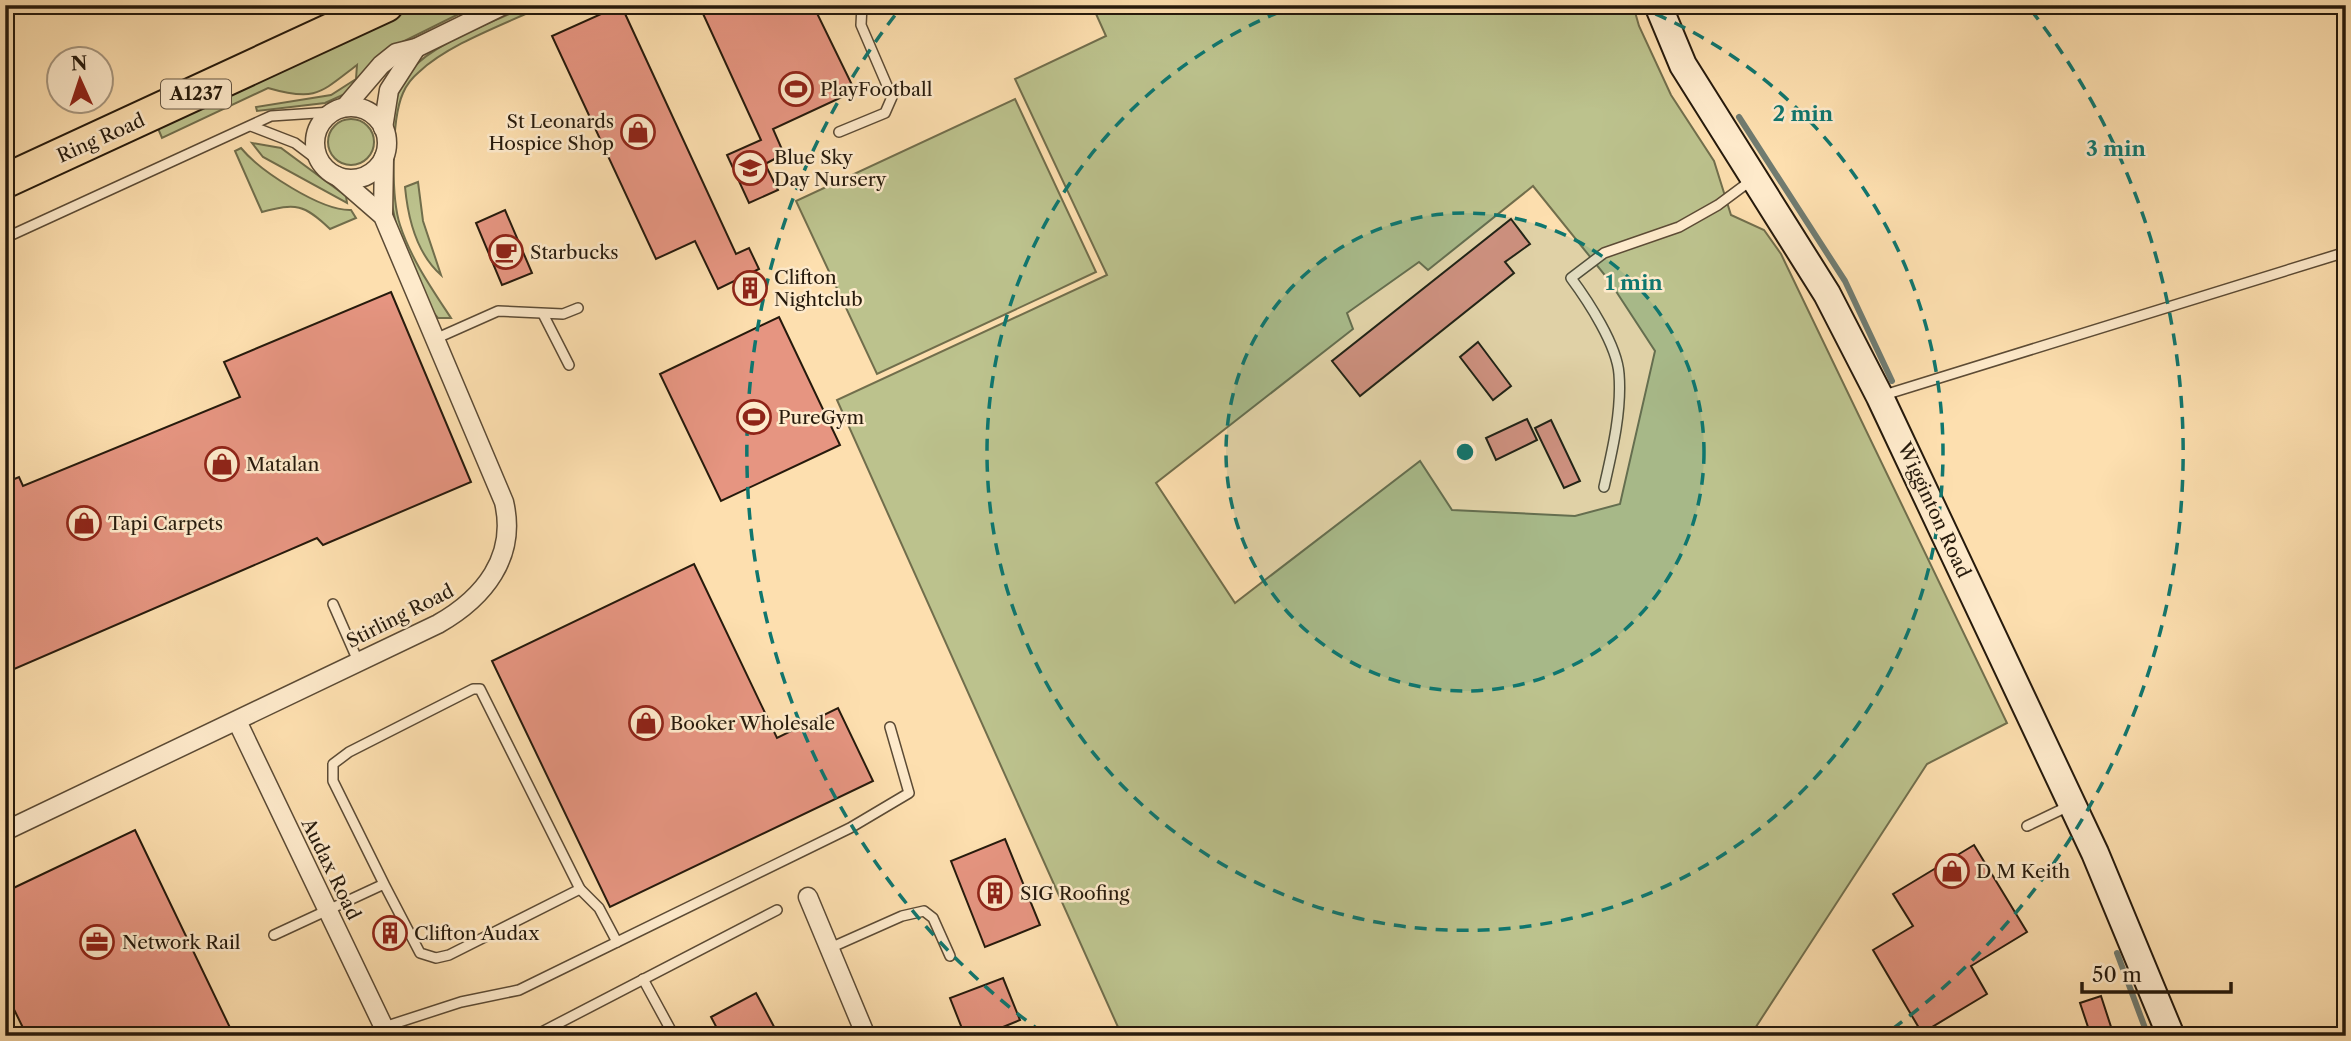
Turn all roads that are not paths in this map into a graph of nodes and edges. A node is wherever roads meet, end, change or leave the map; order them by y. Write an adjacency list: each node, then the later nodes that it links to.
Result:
1 (386, 5): 14 (highway, Ring Road / A1237)
2 (504, 5): 5 (street)
3 (862, 5): 9 (lane)
4 (1658, 5): 13 (main road, Wigginton Road)
5 (416, 48): 6 (street); 8 (street)
6 (338, 110): 7 (lane); 8 (street); 11 (street)
7 (251, 126): 11 (lane); 16 (lane)
8 (383, 128): 10 (street)
9 (839, 132)
10 (384, 157): 12 (street); 15 (street, Stirling Road)
11 (320, 162): 12 (street)
12 (337, 176): 15 (street, Stirling Road)
13 (1755, 178): 22 (main road, Wigginton Road); 23 (lane)
14 (5, 181)
15 (383, 216): 20 (street, Stirling Road)
16 (5, 238)
17 (2346, 252): 22 (lane)
18 (578, 308): 19 (lane)
19 (543, 314): 20 (lane); 21 (lane)
20 (435, 339): 25 (street, Stirling Road)
21 (569, 365)
22 (1880, 397): 28 (main road, Wigginton Road)
23 (1604, 487)
24 (333, 604): 25 (lane)
25 (358, 661): 26 (street, Stirling Road)
26 (237, 721): 30 (street, Stirling Road); 34 (street, Audax Road)
27 (890, 727): 37 (lane)
28 (2073, 805): 29 (lane); 45 (main road, Wigginton Road)
29 (2027, 826)
30 (5, 831)
31 (384, 884): 32 (lane); 32 (lane); 34 (lane)
32 (580, 889): 37 (lane)
33 (808, 897): 38 (street)
34 (327, 909): 36 (lane); 41 (street, Audax Road)
35 (777, 910): 40 (lane)
36 (274, 934)
37 (617, 942): 41 (lane)
38 (830, 948): 39 (lane); 44 (street)
39 (950, 956)
40 (643, 979): 42 (lane); 43 (lane)
41 (386, 1031)
42 (534, 1036)
43 (674, 1036)
44 (866, 1036)
45 (2171, 1036)

